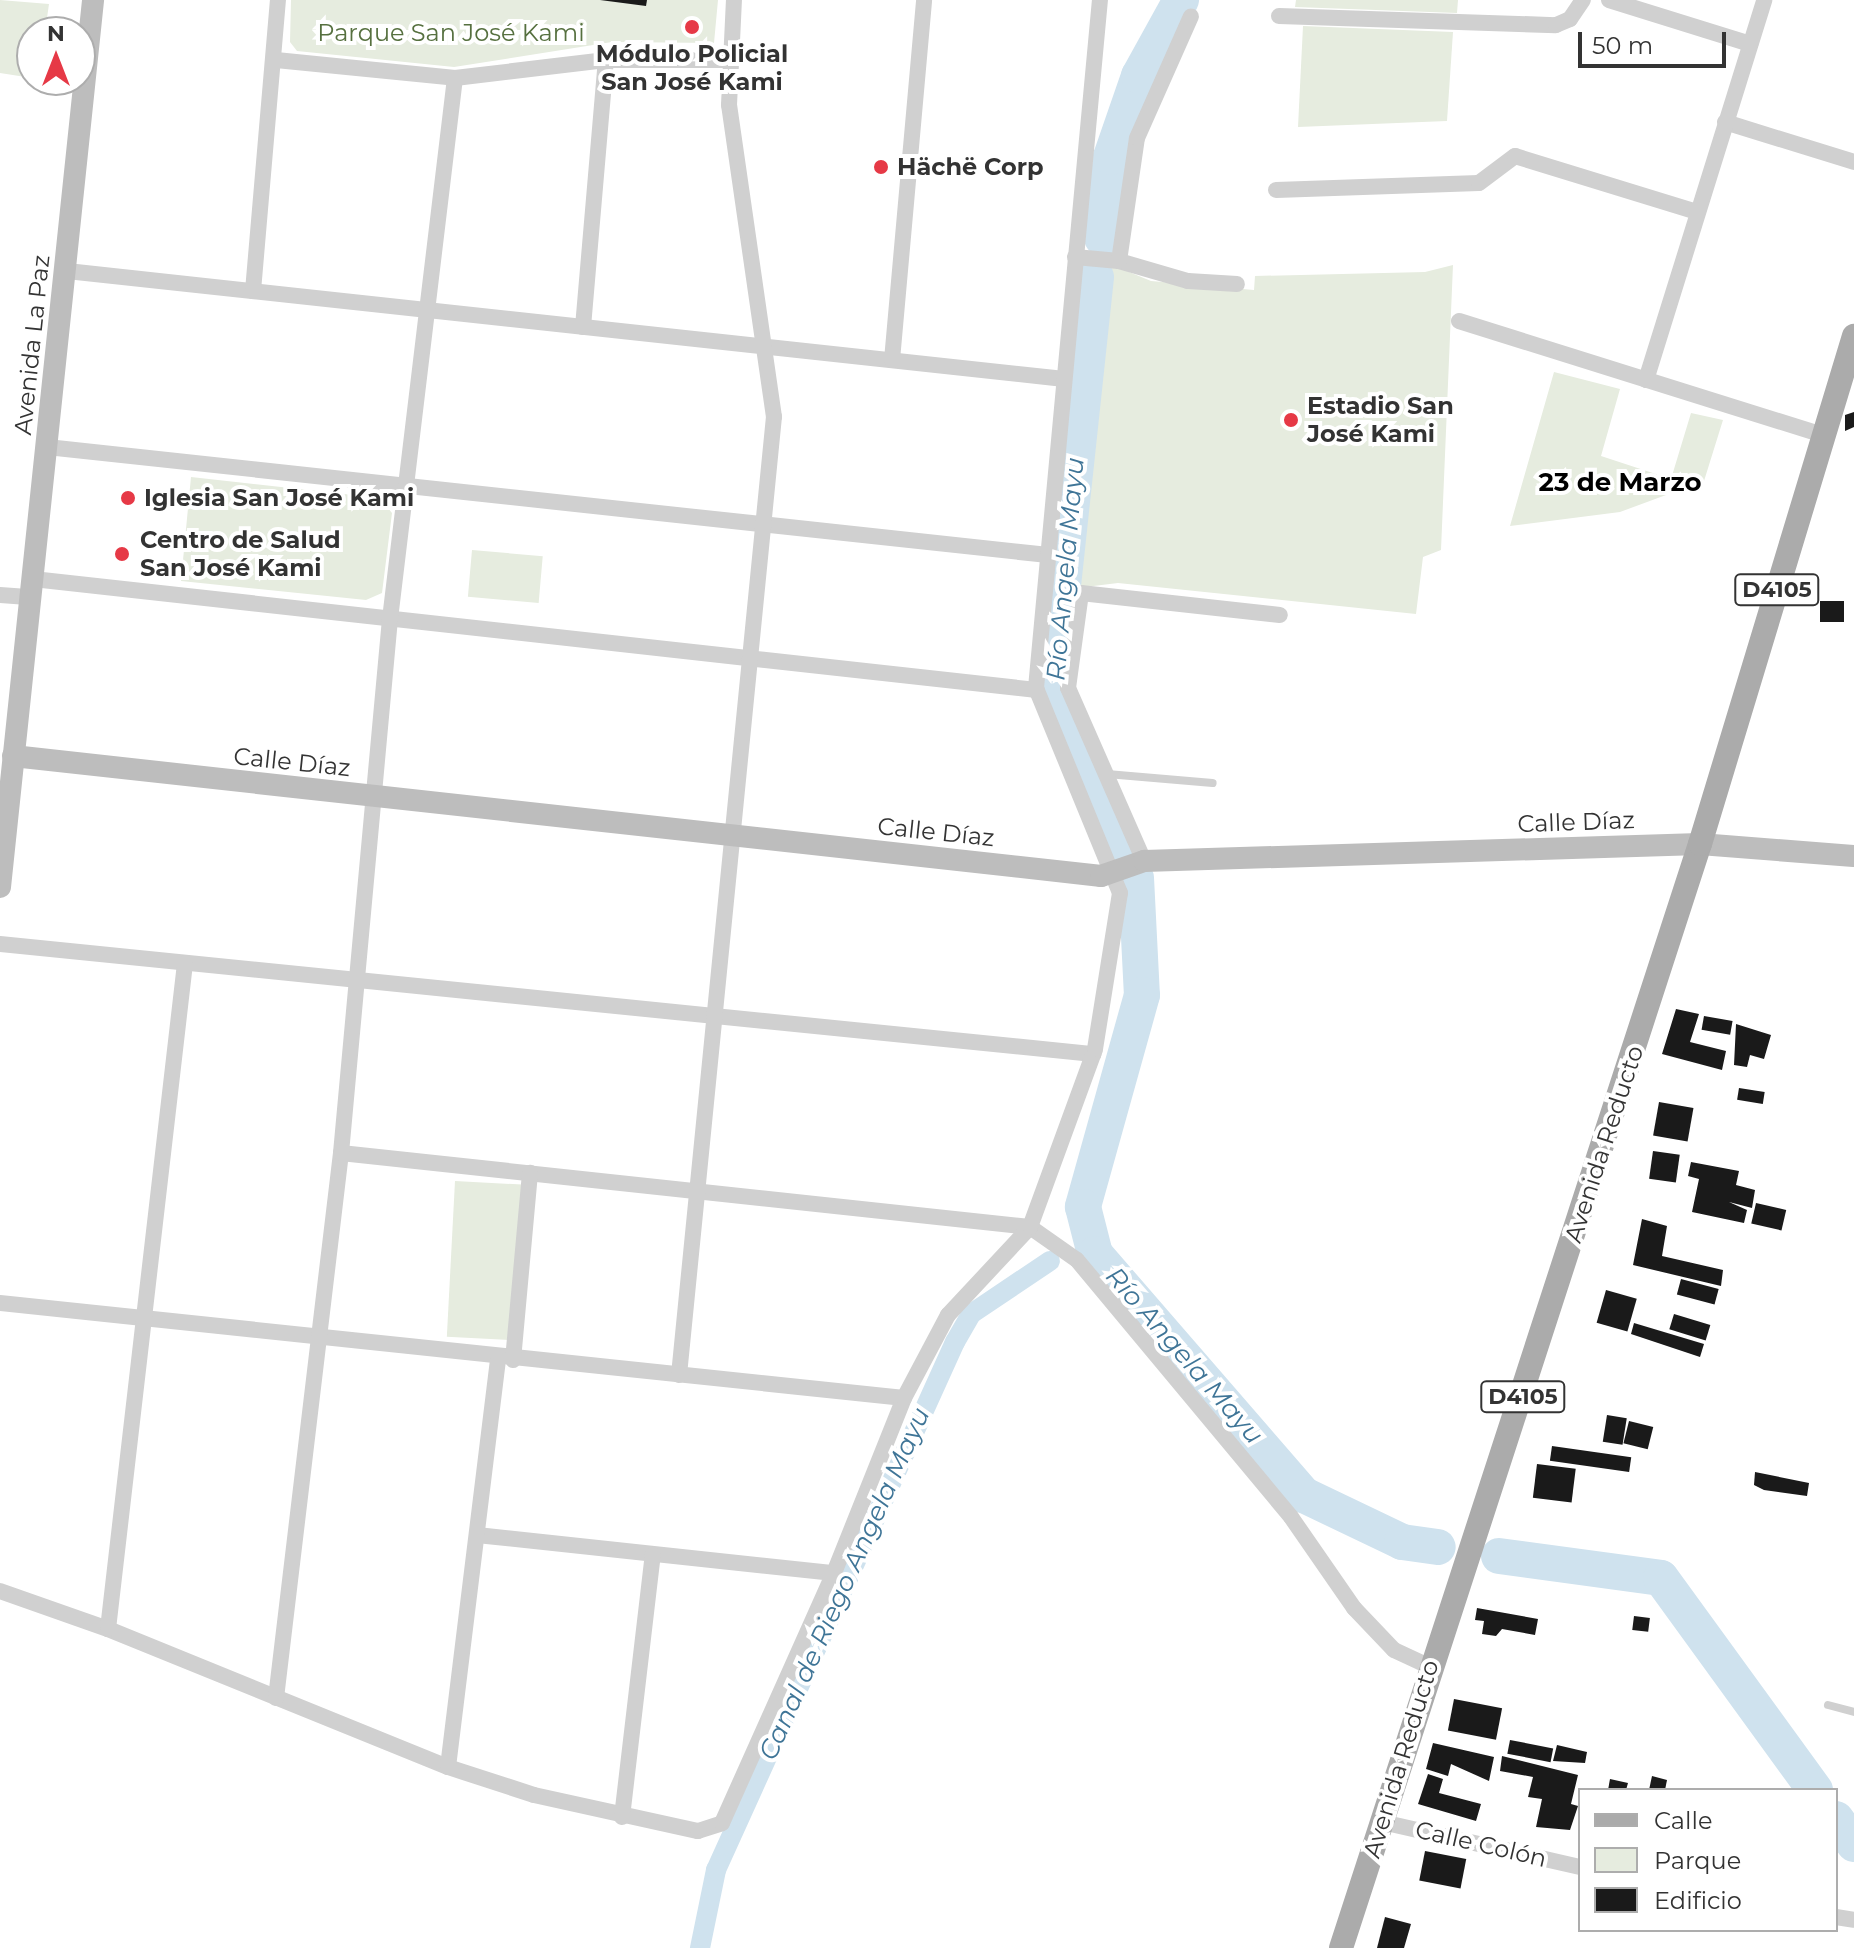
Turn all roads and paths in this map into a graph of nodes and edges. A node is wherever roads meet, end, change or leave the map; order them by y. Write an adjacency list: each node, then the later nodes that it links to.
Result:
1 (93, 0): 22 (street, Avenida La Paz)
2 (278, 0): 12 (street)
3 (734, 0): 14 (street)
4 (924, 0): 30 (street)
5 (1100, 0): 20 (street)
6 (1583, 0): 10 (street)
7 (1609, 0): 11 (street)
8 (1764, 0): 11 (street)
9 (1191, 16): 21 (street)
10 (1279, 16)
11 (1750, 44): 16 (street)
12 (276, 60): 15 (street); 24 (street)
13 (606, 60): 14 (street); 15 (street); 27 (street)
14 (728, 60): 29 (street)
15 (455, 78): 25 (street)
16 (1725, 122): 17 (street); 19 (street)
17 (1854, 162)
18 (1276, 190): 19 (street)
19 (1697, 212): 32 (street)
20 (1075, 257): 21 (street); 31 (street)
21 (1119, 261): 23 (street)
22 (67, 271): 24 (street); 34 (street, Avenida La Paz)
23 (1237, 284)
24 (253, 291): 25 (street)
25 (429, 310): 27 (street); 35 (street)
26 (1459, 321): 32 (street)
27 (583, 327): 29 (street)
28 (1854, 336): 33 (main road, Avenida Reducto / D4105)
29 (764, 347): 30 (street); 36 (street)
30 (892, 360): 31 (street)
31 (1064, 379): 37 (street)
32 (1646, 380): 33 (street)
33 (1823, 435): 49 (main road, Avenida Reducto / D4105)
34 (47, 447): 35 (street); 38 (street, Avenida La Paz)
35 (406, 485): 36 (street); 41 (street)
36 (765, 525): 37 (street); 42 (street)
37 (1048, 555): 43 (street)
38 (32, 588): 39 (street); 41 (street); 44 (street, Avenida La Paz)
39 (0, 595)
40 (1280, 615): 45 (street)
41 (390, 619): 42 (street); 47 (street)
42 (752, 659): 43 (street); 48 (street)
43 (1037, 690): 52 (street)
44 (13, 756): 47 (street, Calle Díaz); 53 (street, Avenida La Paz)
45 (1107, 774): 46 (lane); 51 (street)
46 (1213, 783)
47 (375, 797): 48 (street, Calle Díaz); 56 (street)
48 (735, 836): 52 (street, Calle Díaz); 57 (street)
49 (1700, 844): 50 (street, Calle Díaz); 51 (street, Calle Díaz); 74 (main road, Avenida Reducto / D4105)
50 (1854, 856)
51 (1144, 861): 52 (street, Calle Díaz)
52 (1114, 869): 58 (street)
53 (0, 887)
54 (0, 944): 55 (street)
55 (185, 963): 56 (street); 64 (street)
56 (357, 980): 57 (street); 59 (street)
57 (715, 1016): 58 (street); 61 (street)
58 (1093, 1054): 62 (street)
59 (341, 1153): 60 (street); 65 (street)
60 (530, 1173): 61 (street); 66 (street)
61 (696, 1191): 62 (street); 67 (street)
62 (1030, 1227): 68 (street); 74 (street)
63 (0, 1303): 64 (street)
64 (143, 1318): 65 (street); 73 (street)
65 (320, 1337): 66 (street); 75 (street)
66 (506, 1360): 67 (street); 69 (street)
67 (679, 1375): 68 (street)
68 (904, 1398): 71 (street)
69 (477, 1535): 70 (street); 78 (street)
70 (653, 1555): 71 (street); 79 (street)
71 (834, 1573): 79 (street)
72 (0, 1591): 73 (street)
73 (108, 1629): 75 (street)
74 (1429, 1666): 80 (main road, Avenida Reducto / D4105)
75 (276, 1698): 78 (street)
76 (1828, 1705): 77 (lane)
77 (1854, 1712)
78 (448, 1767): 79 (street)
79 (622, 1817)
80 (1382, 1822): 81 (street, Calle Colón); 82 (main road, Avenida Reducto / D4105)
81 (1578, 1867)
82 (1341, 1948)

